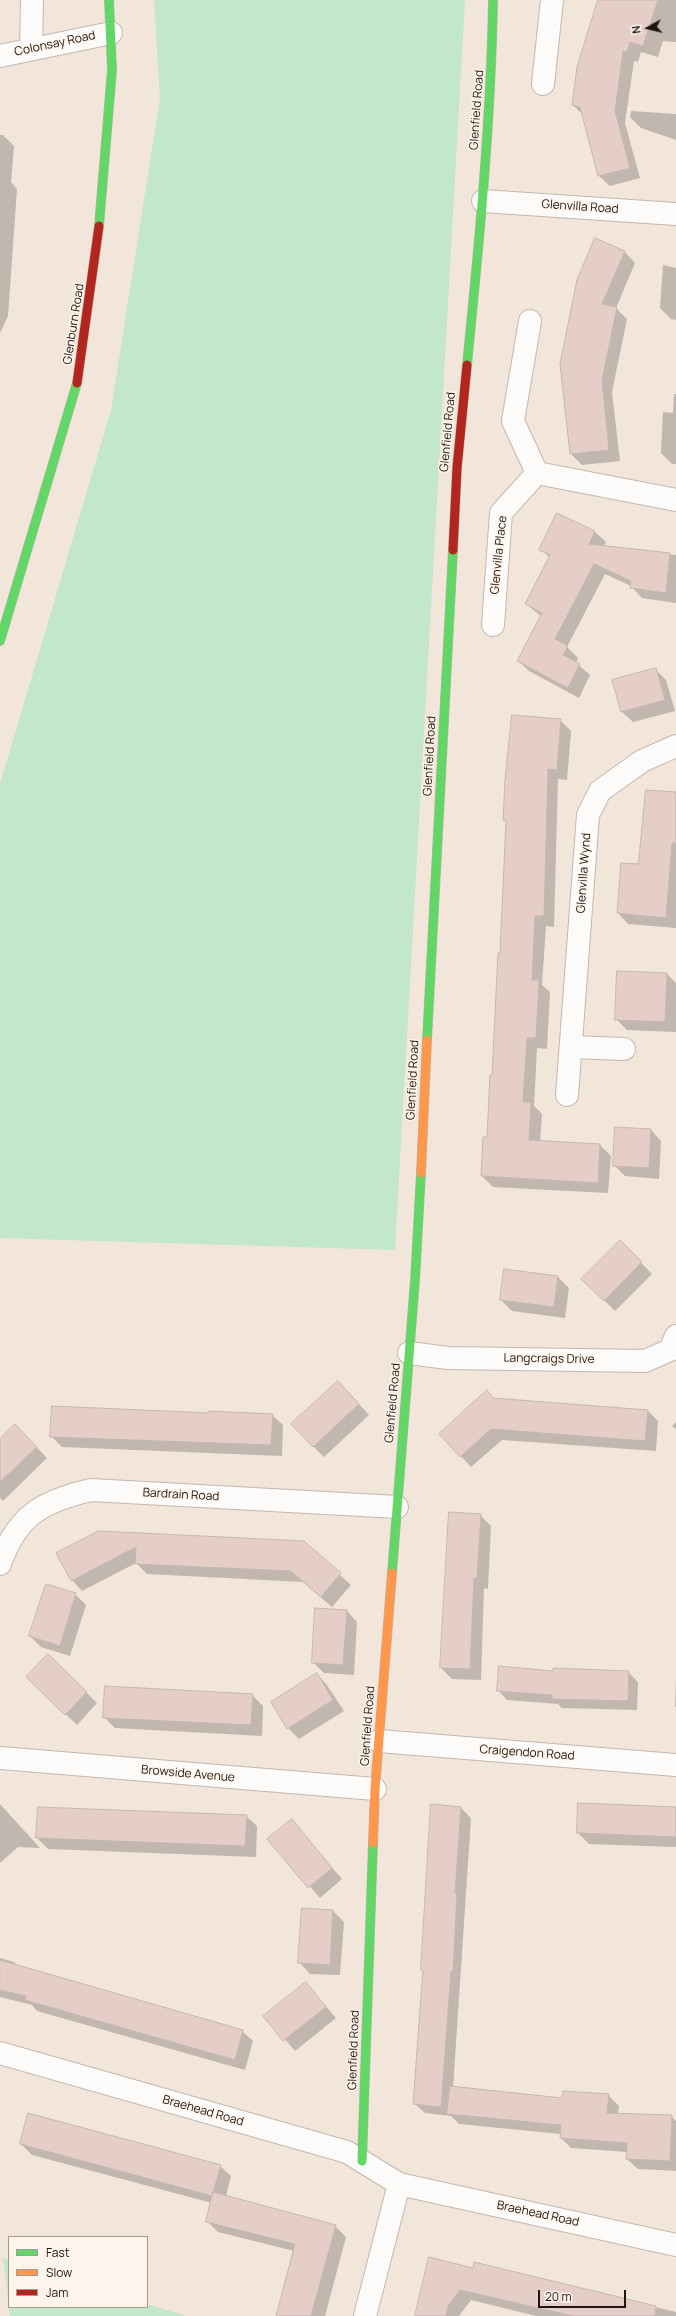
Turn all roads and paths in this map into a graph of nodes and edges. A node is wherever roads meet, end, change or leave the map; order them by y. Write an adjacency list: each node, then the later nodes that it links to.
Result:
1 (32, 0): 6 (street)
2 (109, 0): 5 (street, Glenburn Road)
3 (493, 0): 9 (street, Glenfield Road)
4 (552, 0): 8 (street)
5 (110, 33): 6 (street, Colonsay Road); 15 (street, Glenburn Road)
6 (30, 49): 7 (street, Colonsay Road)
7 (0, 56)
8 (543, 84)
9 (483, 201): 10 (street, Glenvilla Road); 21 (street, Glenfield Road)
10 (676, 214)
11 (530, 321): 12 (street)
12 (537, 473): 13 (street); 14 (street, Glenvilla Place)
13 (676, 500)
14 (493, 625)
15 (0, 642)
16 (676, 746): 17 (street, Glenvilla Wynd)
17 (571, 1047): 18 (street); 19 (street, Glenvilla Wynd)
18 (624, 1049)
19 (567, 1095)
20 (676, 1336): 21 (street, Langcraigs Drive)
21 (409, 1353): 22 (street, Glenfield Road)
22 (397, 1507): 23 (street, Bardrain Road); 24 (street, Glenfield Road)
23 (0, 1564)
24 (379, 1741): 26 (street, Craigendon Road); 27 (street, Glenfield Road)
25 (0, 1758): 27 (street, Browside Avenue)
26 (676, 1765)
27 (375, 1789): 29 (street, Glenfield Road)
28 (0, 2053): 29 (street, Braehead Road)
29 (362, 2161): 30 (street, Braehead Road)
30 (399, 2184): 31 (street, Braehead Road); 32 (street)
31 (676, 2245)
32 (365, 2316)

